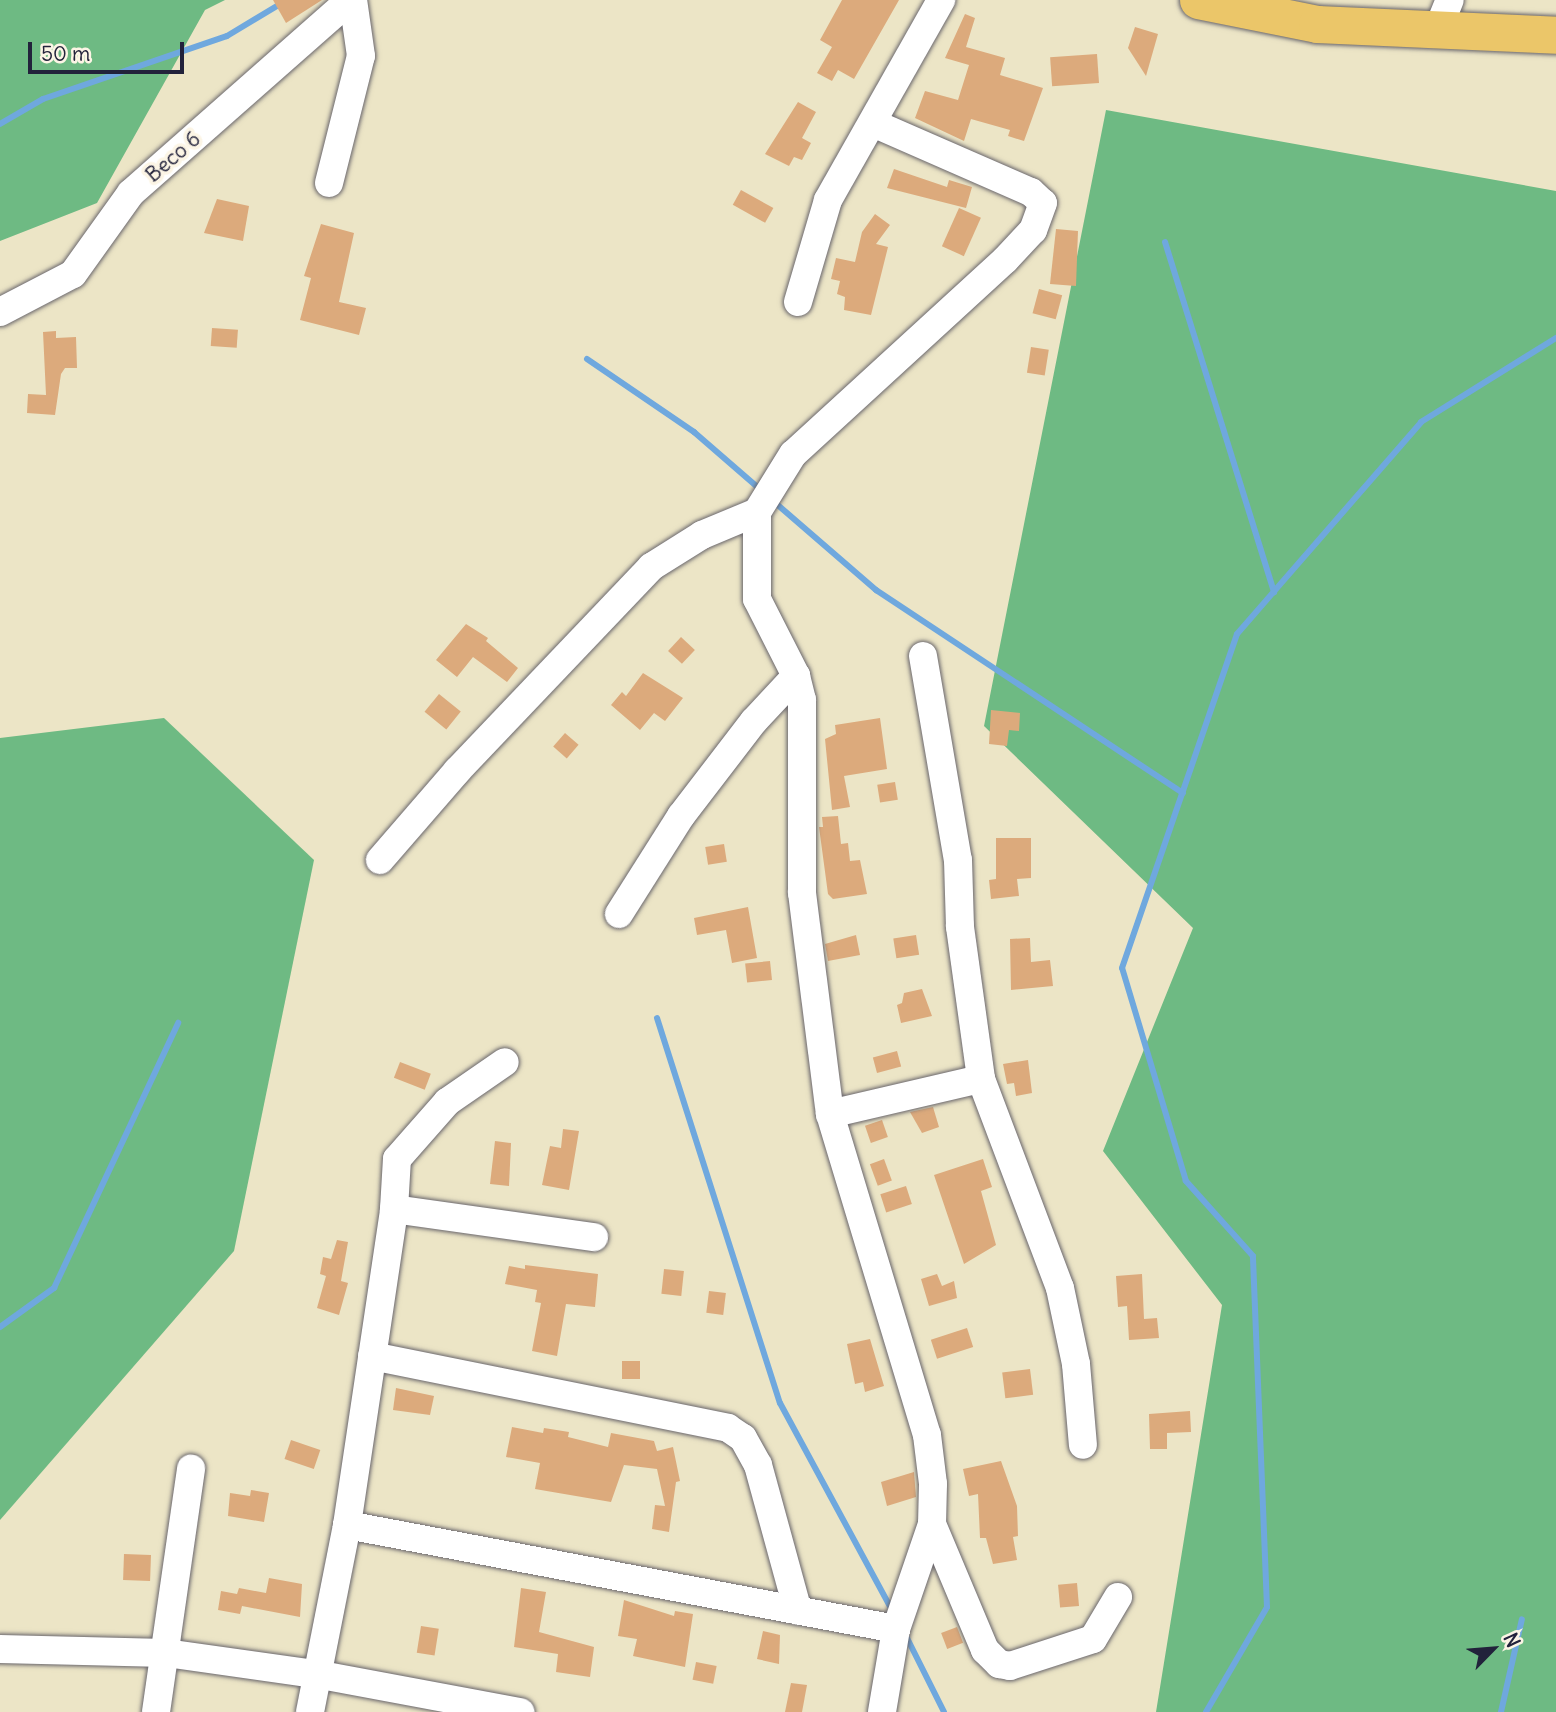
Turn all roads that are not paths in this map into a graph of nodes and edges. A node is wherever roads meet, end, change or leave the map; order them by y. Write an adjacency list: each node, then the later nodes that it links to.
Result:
1 (352, 0): 7 (street); 9 (street, Beco 6)
2 (941, 0): 6 (street)
3 (1198, 0): 4 (main road)
4 (1444, 15): 5 (main road)
5 (1556, 34)
6 (875, 124): 8 (street); 10 (street)
7 (329, 183)
8 (798, 302)
9 (0, 312)
10 (757, 512): 12 (street); 13 (street)
11 (923, 656): 16 (street)
12 (796, 676): 14 (street); 17 (street)
13 (380, 860)
14 (619, 914)
15 (505, 1062): 18 (street)
16 (981, 1079): 17 (street); 21 (street)
17 (830, 1114): 23 (street)
18 (394, 1209): 19 (street); 20 (street)
19 (594, 1237)
20 (372, 1356): 24 (street); 26 (street)
21 (1083, 1445)
22 (191, 1468): 29 (street)
23 (932, 1524): 25 (street); 27 (street)
24 (347, 1525): 26 (street); 30 (street)
25 (1118, 1597)
26 (798, 1611): 27 (street)
27 (896, 1629): 34 (street)
28 (0, 1649): 29 (street)
29 (166, 1653): 30 (street); 31 (street)
30 (316, 1674): 32 (street); 33 (street)
31 (156, 1712)
32 (310, 1712)
33 (520, 1712)
34 (882, 1712)

